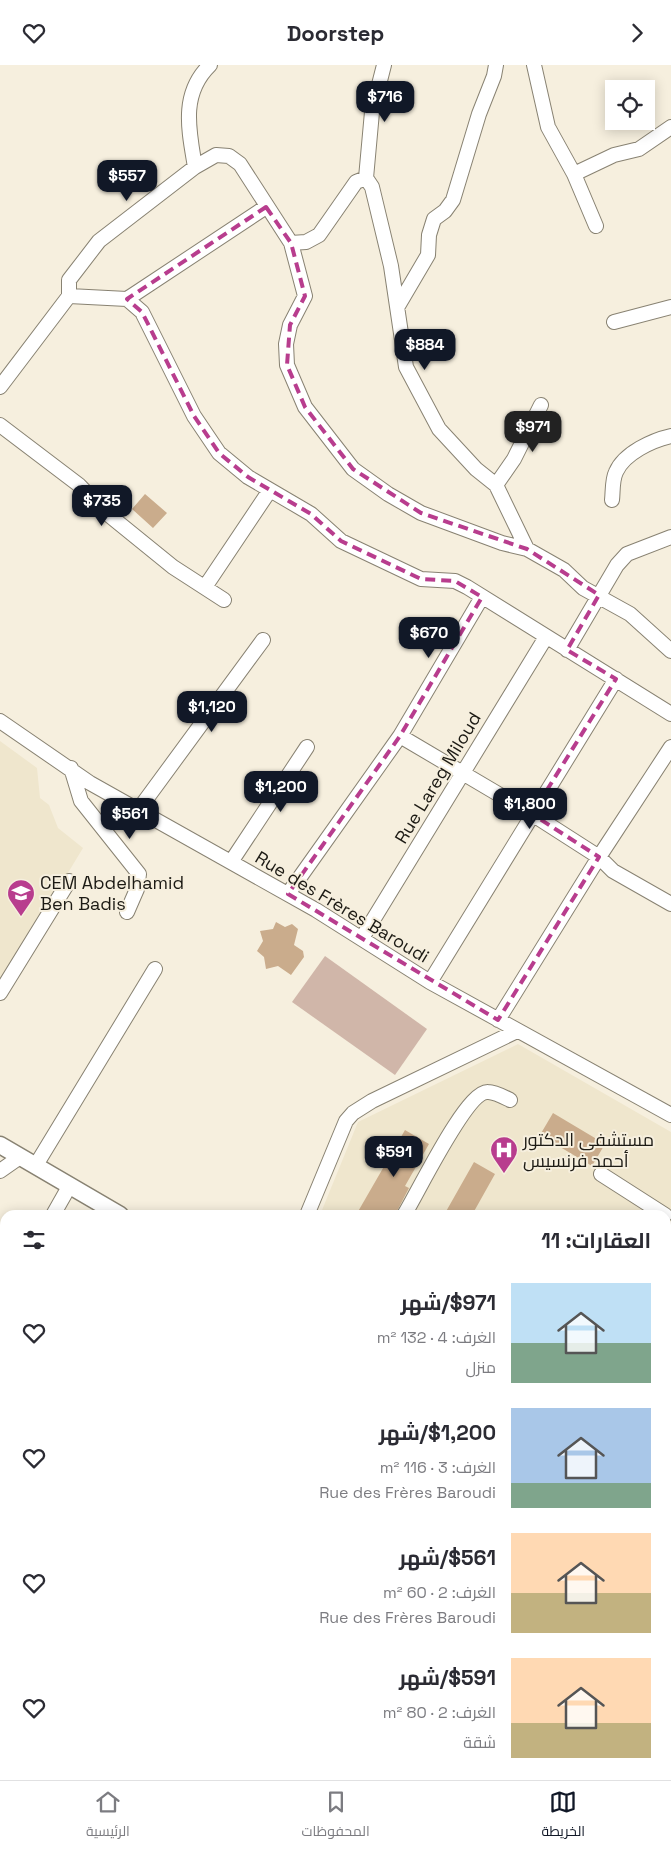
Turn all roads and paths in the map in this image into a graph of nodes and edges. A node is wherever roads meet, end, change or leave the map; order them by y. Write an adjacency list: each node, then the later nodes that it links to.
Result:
1 (210, 65): 6 (street)
2 (384, 65): 8 (street)
3 (496, 65): 14 (street)
4 (534, 65): 7 (street)
5 (671, 127): 7 (street)
6 (195, 167): 9 (street); 12 (street)
7 (574, 174): 10 (street)
8 (366, 178): 11 (street); 14 (street)
9 (266, 207): 11 (street); 13 (street)
10 (596, 226)
11 (292, 243): 25 (street)
12 (69, 296): 13 (street); 17 (street)
13 (127, 299): 22 (street)
14 (398, 306): 21 (street)
15 (671, 307): 16 (street)
16 (614, 322)
17 (0, 387)
18 (541, 405): 21 (street)
19 (0, 425): 26 (street)
20 (671, 436): 23 (street)
21 (496, 485): 25 (street)
22 (270, 490): 26 (street); 28 (street)
23 (612, 500)
24 (671, 537): 27 (street)
25 (527, 549): 27 (street)
26 (205, 587): 29 (street)
27 (599, 595): 32 (street); 33 (street)
28 (482, 597): 30 (street); 37 (street)
29 (224, 600)
30 (546, 637): 32 (street); 41 (street, Rue Lareg Miloud)
31 (263, 640): 42 (street)
32 (567, 650): 34 (street)
33 (671, 651)
34 (616, 679): 35 (street); 43 (street)
35 (671, 714)
36 (0, 721): 40 (street, Rue des Frères Baroudi)
37 (400, 736): 41 (street); 47 (street)
38 (306, 747): 45 (street)
39 (671, 747): 44 (street)
40 (71, 768): 42 (street, Rue des Frères Baroudi); 49 (street)
41 (463, 773): 43 (street); 50 (street, Rue Lareg Miloud)
42 (138, 809): 45 (street, Rue des Frères Baroudi)
43 (532, 814): 44 (street); 52 (street)
44 (599, 857): 48 (street); 54 (street)
45 (231, 862): 47 (street, Rue des Frères Baroudi)
46 (69, 881): 53 (street)
47 (288, 895): 50 (street, Rue des Frères Baroudi)
48 (671, 904)
49 (127, 913)
50 (362, 938): 52 (street, Rue des Frères Baroudi)
51 (156, 969): 60 (street)
52 (430, 981): 54 (street, Rue des Frères Baroudi)
53 (0, 993)
54 (498, 1020): 55 (street, Rue des Frères Baroudi)
55 (517, 1031): 57 (street, Rue des Frères Baroudi); 66 (street)
56 (510, 1100): 67 (street)
57 (671, 1115)
58 (0, 1145): 59 (main road)
59 (20, 1157): 60 (main road); 61 (street)
60 (36, 1165): 63 (main road)
61 (0, 1171)
62 (601, 1174): 68 (street)
63 (70, 1185): 64 (street); 65 (main road)
64 (56, 1210)
65 (112, 1210)
66 (309, 1210)
67 (408, 1210)
68 (658, 1210)

